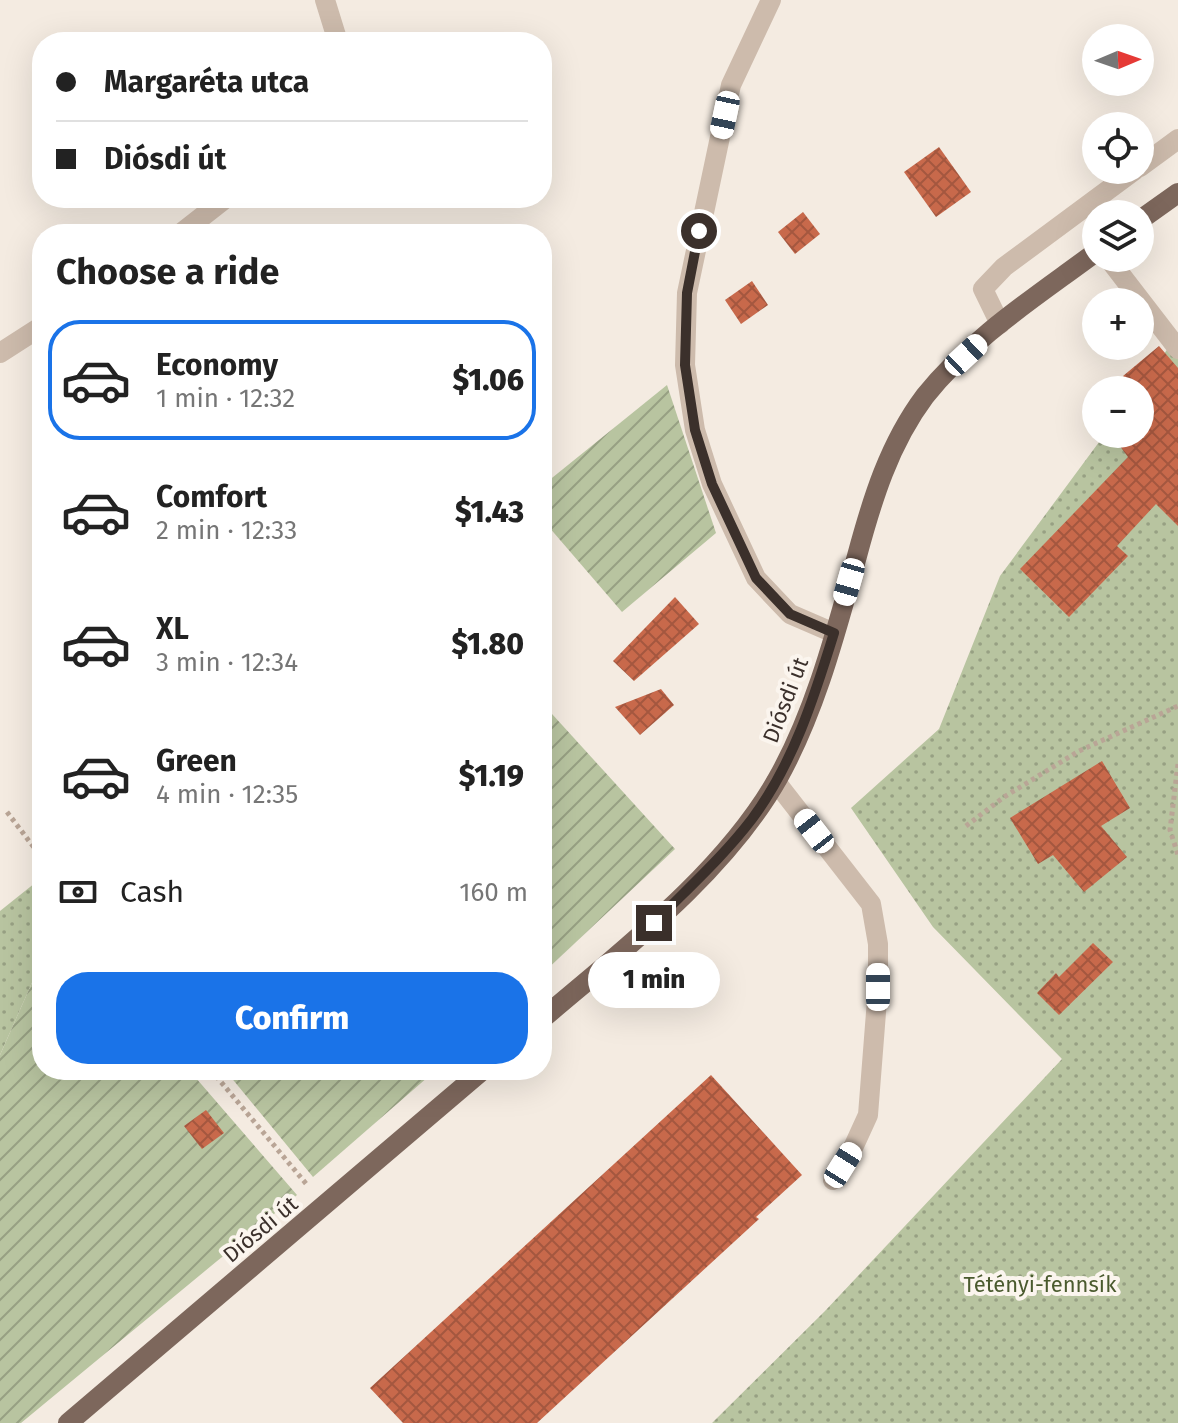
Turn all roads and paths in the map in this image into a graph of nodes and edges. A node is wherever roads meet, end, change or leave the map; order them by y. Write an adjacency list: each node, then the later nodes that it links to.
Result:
1 (325, 0): 3 (street)
2 (771, 0): 17 (street)
3 (335, 32)
4 (1178, 139): 5 (street)
5 (1154, 156)
6 (1116, 184): 13 (street)
7 (1178, 193): 9 (main road)
8 (213, 208): 10 (street)
9 (1154, 210)
10 (193, 224)
11 (1082, 262): 13 (main road, Diósdi út)
12 (1119, 272): 15 (street)
13 (1000, 324): 17 (main road, Diósdi út)
14 (32, 332): 16 (street)
15 (1177, 345)
16 (0, 353)
17 (834, 633): 20 (main road, Diósdi út)
18 (1178, 706): 22 (path)
19 (1178, 764): 24 (path)
20 (776, 782): 25 (main road, Diósdi út); 28 (street)
21 (7, 812): 23 (path)
22 (966, 826)
23 (32, 845)
24 (1178, 855)
25 (552, 1010)
26 (219, 1080): 29 (path)
27 (471, 1080): 29 (main road, Diósdi út)
28 (833, 1180)
29 (325, 1205): 30 (main road, Diósdi út)
30 (68, 1423)

